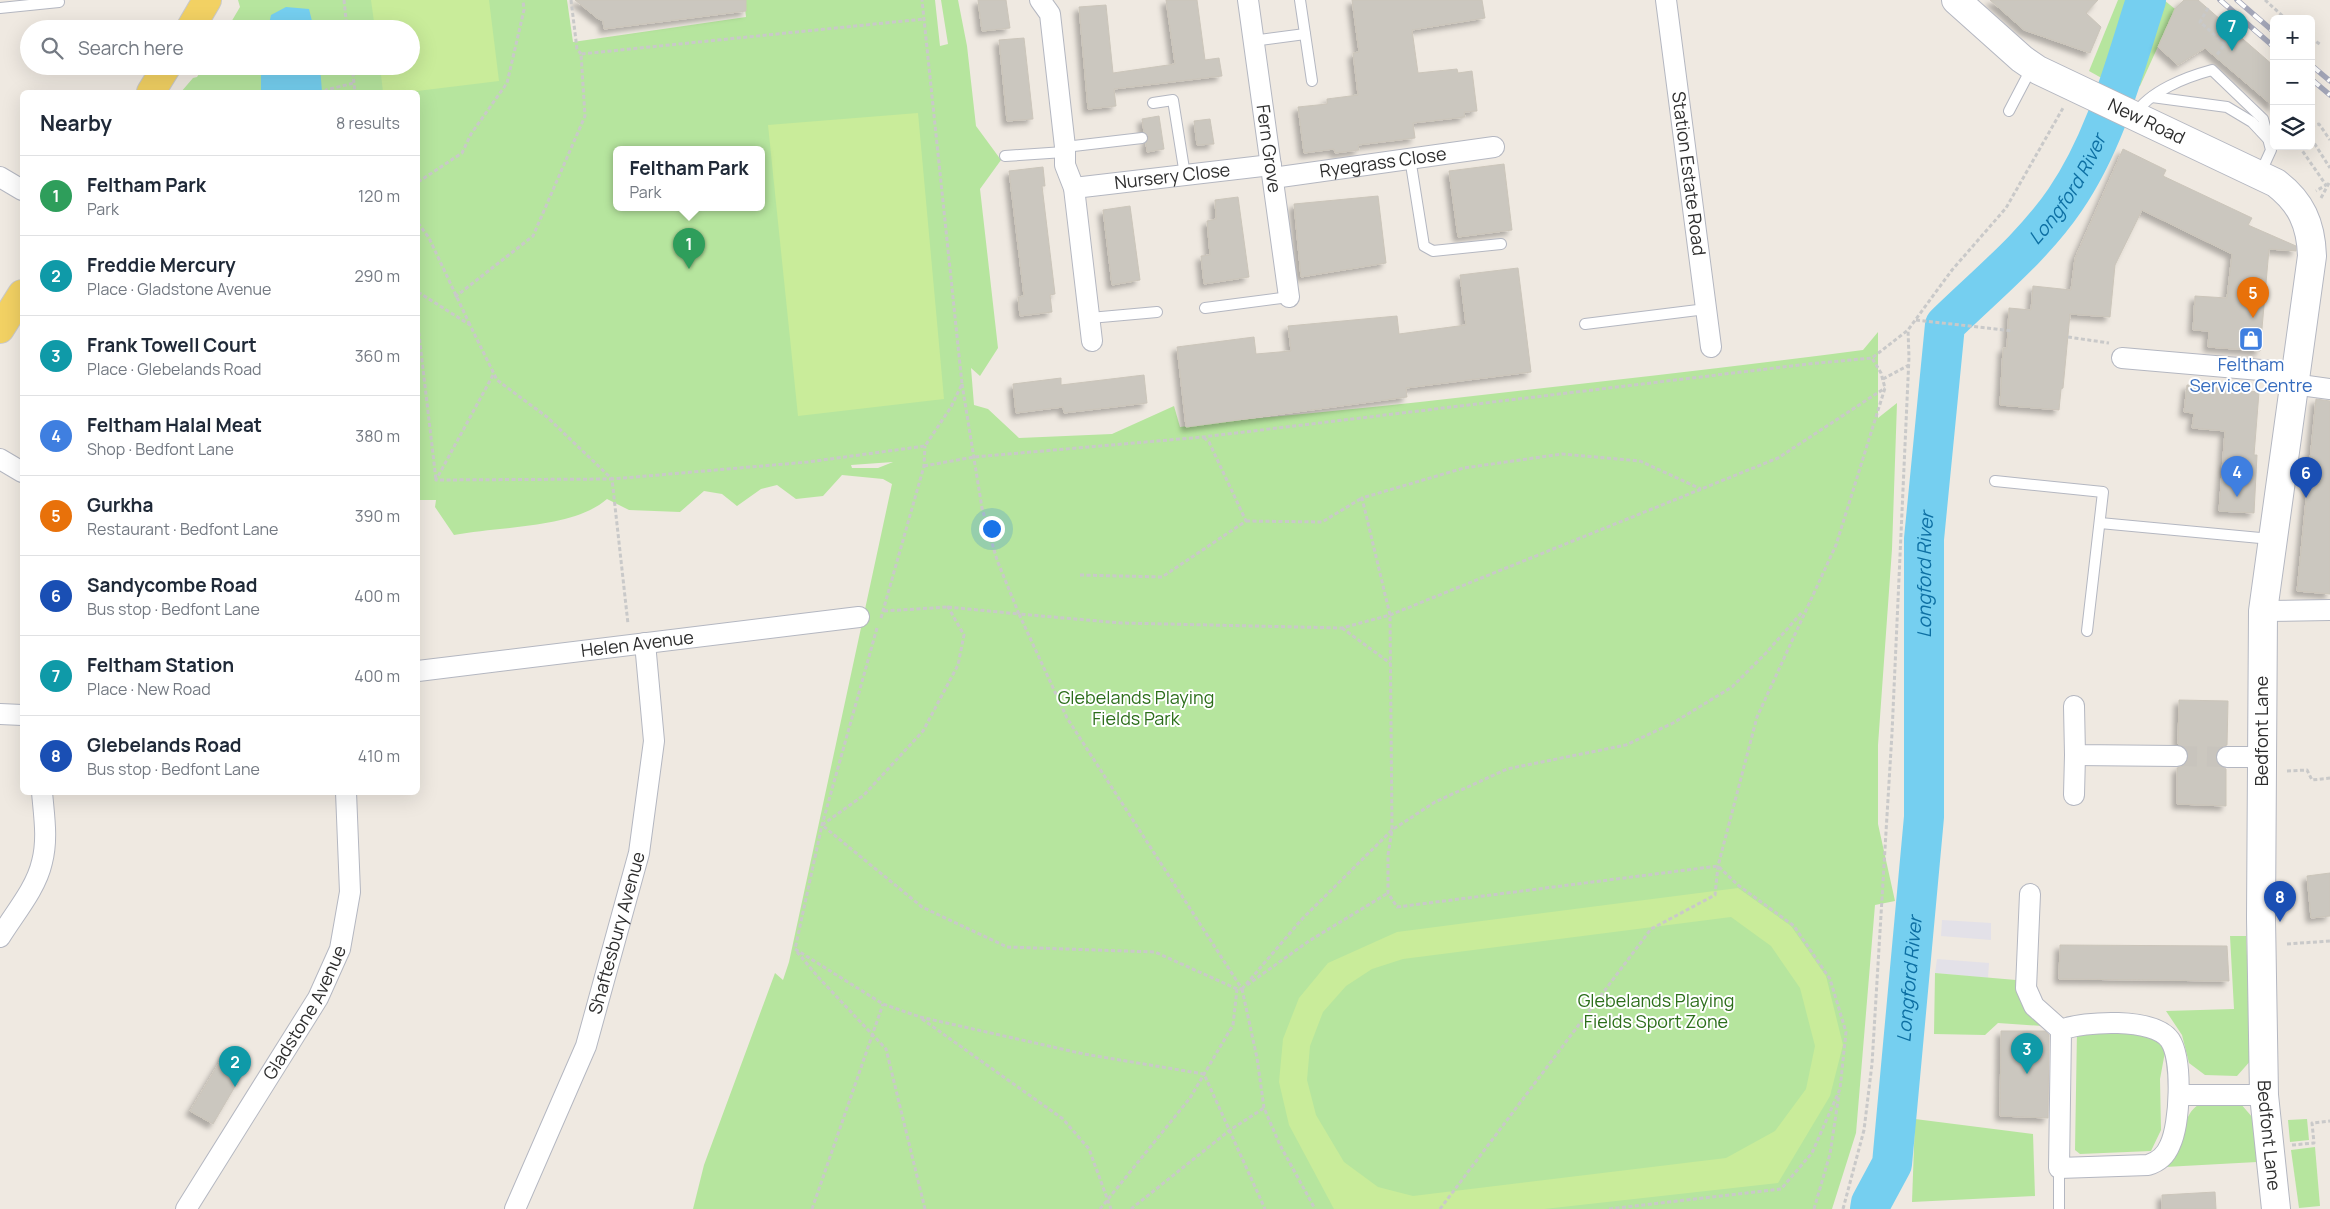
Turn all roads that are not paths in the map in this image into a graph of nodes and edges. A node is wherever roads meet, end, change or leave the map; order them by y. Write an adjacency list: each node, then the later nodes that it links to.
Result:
1 (207, 0): 9 (main road)
2 (1040, 0): 22 (street)
3 (1248, 0): 11 (street, Fern Grove)
4 (1300, 0): 10 (lane)
5 (1666, 0): 36 (street, Station Estate Road)
6 (1956, 0): 12 (main road, New Road)
7 (59, 2): 8 (lane)
8 (0, 8)
9 (195, 20)
10 (1305, 34): 11 (lane); 14 (lane)
11 (1252, 41): 25 (street, Fern Grove)
12 (2032, 66): 17 (main road, New Road); 18 (lane)
13 (161, 75): 15 (main road)
14 (1312, 81)
15 (152, 90)
16 (1153, 103): 26 (lane)
17 (2137, 107): 20 (lane); 20 (lane); 27 (main road, New Road)
18 (2009, 111)
19 (1142, 138): 22 (lane)
20 (2269, 139): 27 (lane)
21 (1494, 147): 24 (street, Ryegrass Close)
22 (1065, 150): 23 (lane); 29 (street)
23 (1005, 156)
24 (1410, 158): 25 (street, Ryegrass Close); 31 (lane)
25 (1272, 171): 26 (street, Nursery Close); 34 (street, Fern Grove)
26 (1185, 174): 29 (street, Nursery Close)
27 (2260, 174): 32 (main road, New Road)
28 (0, 177): 30 (street)
29 (1074, 188): 38 (street)
30 (20, 189)
31 (1501, 244)
32 (2312, 256): 44 (main road, Bedfont Lane)
33 (20, 297): 40 (main road)
34 (1289, 297): 35 (lane)
35 (1205, 308)
36 (1706, 309): 39 (lane); 42 (street, Station Estate Road)
37 (1157, 312): 38 (lane)
38 (1090, 318): 41 (street)
39 (1586, 324)
40 (0, 329)
41 (1092, 341)
42 (1711, 348)
43 (2122, 358): 44 (street)
44 (2294, 379): 45 (street); 50 (main road, Bedfont Lane)
45 (2330, 389)
46 (0, 459): 47 (street)
47 (20, 471)
48 (1995, 480): 49 (lane)
49 (2100, 523): 50 (lane); 54 (lane)
50 (2272, 539): 52 (main road, Bedfont Lane)
51 (2330, 610): 52 (street)
52 (2263, 611): 63 (main road, Bedfont Lane)
53 (859, 617): 55 (street, Helen Avenue)
54 (2088, 631)
55 (638, 644): 56 (street, Helen Avenue); 74 (street, Shaftesbury Avenue)
56 (420, 671)
57 (2074, 706): 60 (street)
58 (0, 714): 59 (street)
59 (20, 715)
60 (2075, 755): 61 (street); 66 (street)
61 (2178, 756)
62 (2227, 756): 63 (street)
63 (2270, 764): 71 (main road, Bedfont Lane)
64 (42, 795): 68 (street)
65 (346, 795): 73 (street, Gladstone Avenue)
66 (2074, 795)
67 (2030, 894): 69 (street)
68 (0, 937)
69 (2061, 1030): 70 (street); 72 (street)
70 (2179, 1095): 71 (street); 72 (street)
71 (2264, 1095): 76 (main road, Bedfont Lane)
72 (2060, 1168): 75 (lane)
73 (186, 1209)
74 (515, 1209)
75 (2058, 1209)
76 (2276, 1209)

